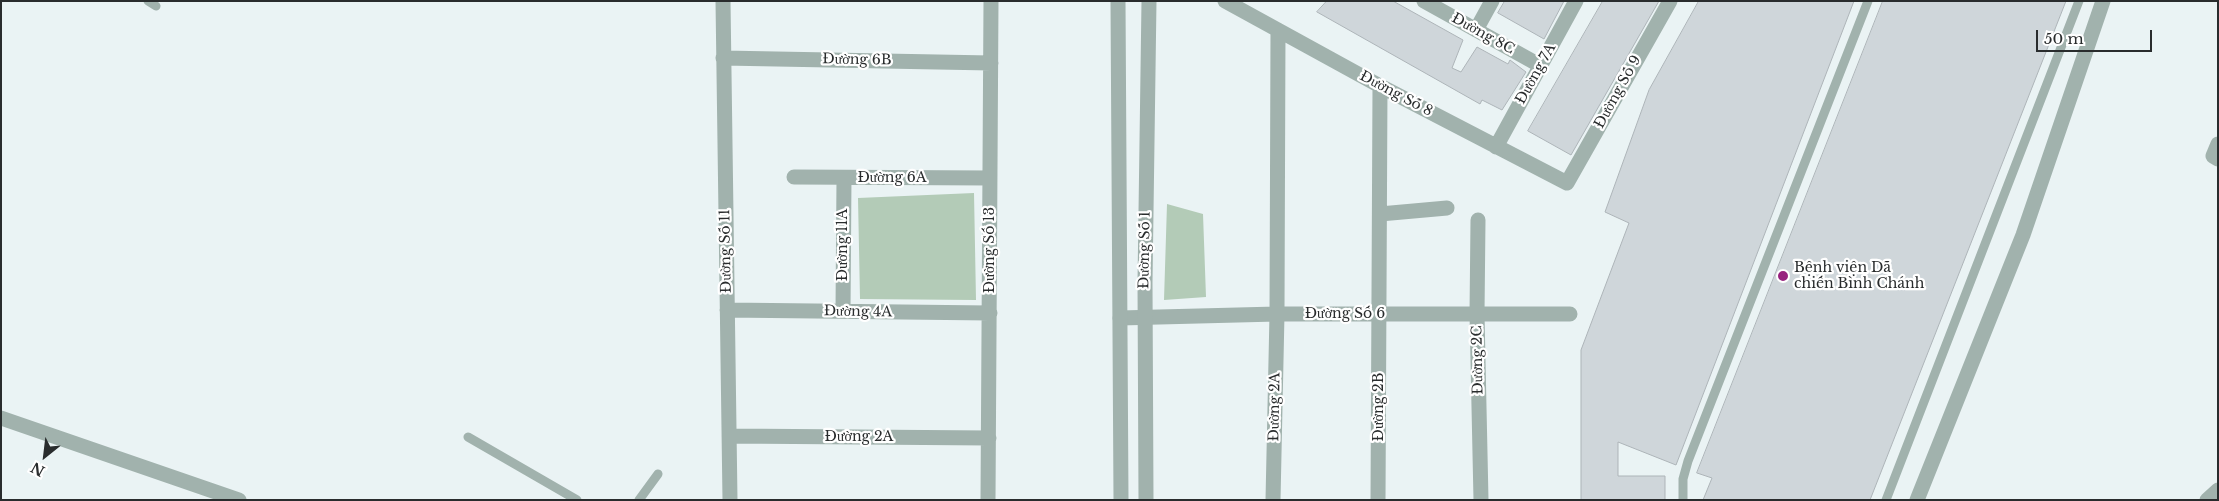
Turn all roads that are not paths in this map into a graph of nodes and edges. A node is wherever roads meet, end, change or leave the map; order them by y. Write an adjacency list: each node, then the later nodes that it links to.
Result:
1 (723, 1): 15 (street, Đường Số 11)
2 (991, 1): 16 (street, Đường Số 13)
3 (1118, 1): 36 (street, Đường Số 1)
4 (1149, 1): 37 (street, Đường Số 1)
5 (1225, 1): 13 (street, Đường Số 8)
6 (1424, 1): 14 (street, Đường 8C)
7 (1492, 1): 14 (street)
8 (1576, 1): 17 (street, Đường 7A)
9 (1670, 1): 25 (street, Đường Số 9)
10 (1868, 1): 54 (lane)
11 (2079, 1): 55 (lane)
12 (2103, 1): 56 (street)
13 (1278, 30): 18 (street, Đường Số 8); 33 (street, Đường 2A)
14 (1476, 30): 17 (street, Đường 8C)
15 (723, 58): 16 (street, Đường 6B); 29 (street, Đường Số 11)
16 (991, 63): 24 (street, Đường Số 13)
17 (1541, 66): 20 (street, Đường 7A)
18 (1380, 86): 20 (street, Đường Số 8); 27 (street, Đường 2B)
19 (2218, 144): 21 (street)
20 (1496, 147): 25 (street, Đường Số 8)
21 (2218, 159)
22 (794, 177): 23 (street, Đường 6A)
23 (844, 178): 24 (street, Đường 6A); 30 (street, Đường 11A)
24 (990, 178): 32 (street, Đường Số 13)
25 (1567, 184)
26 (1447, 208): 27 (street)
27 (1380, 214): 31 (street, Đường 2B)
28 (1478, 220): 34 (street, Đường 2C)
29 (727, 310): 30 (street, Đường 4A); 39 (street, Đường Số 11)
30 (843, 312): 32 (street, Đường 4A)
31 (1380, 313): 33 (street, Đường Số 6); 34 (street, Đường Số 6); 52 (street, Đường 2B)
32 (990, 314): 41 (street, Đường Số 13)
33 (1277, 314): 37 (street, Đường Số 6); 51 (street, Đường 2A)
34 (1477, 314): 35 (street, Đường Số 6); 53 (street, Đường 2C)
35 (1570, 314)
36 (1120, 318): 37 (street, Đường Số 6); 49 (street, Đường Số 1)
37 (1145, 318): 50 (street, Đường Số 1)
38 (1, 418): 44 (street)
39 (729, 436): 41 (street, Đường 2A); 47 (street, Đường Số 11)
40 (468, 437): 45 (lane)
41 (989, 438): 48 (street, Đường Số 13)
42 (658, 474): 46 (lane)
43 (2218, 490): 57 (street)
44 (239, 500)
45 (577, 500)
46 (639, 500)
47 (730, 500)
48 (988, 500)
49 (1121, 500)
50 (1146, 500)
51 (1273, 500)
52 (1378, 500)
53 (1481, 500)
54 (1682, 500)
55 (1886, 500)
56 (1917, 500)
57 (2207, 500)

